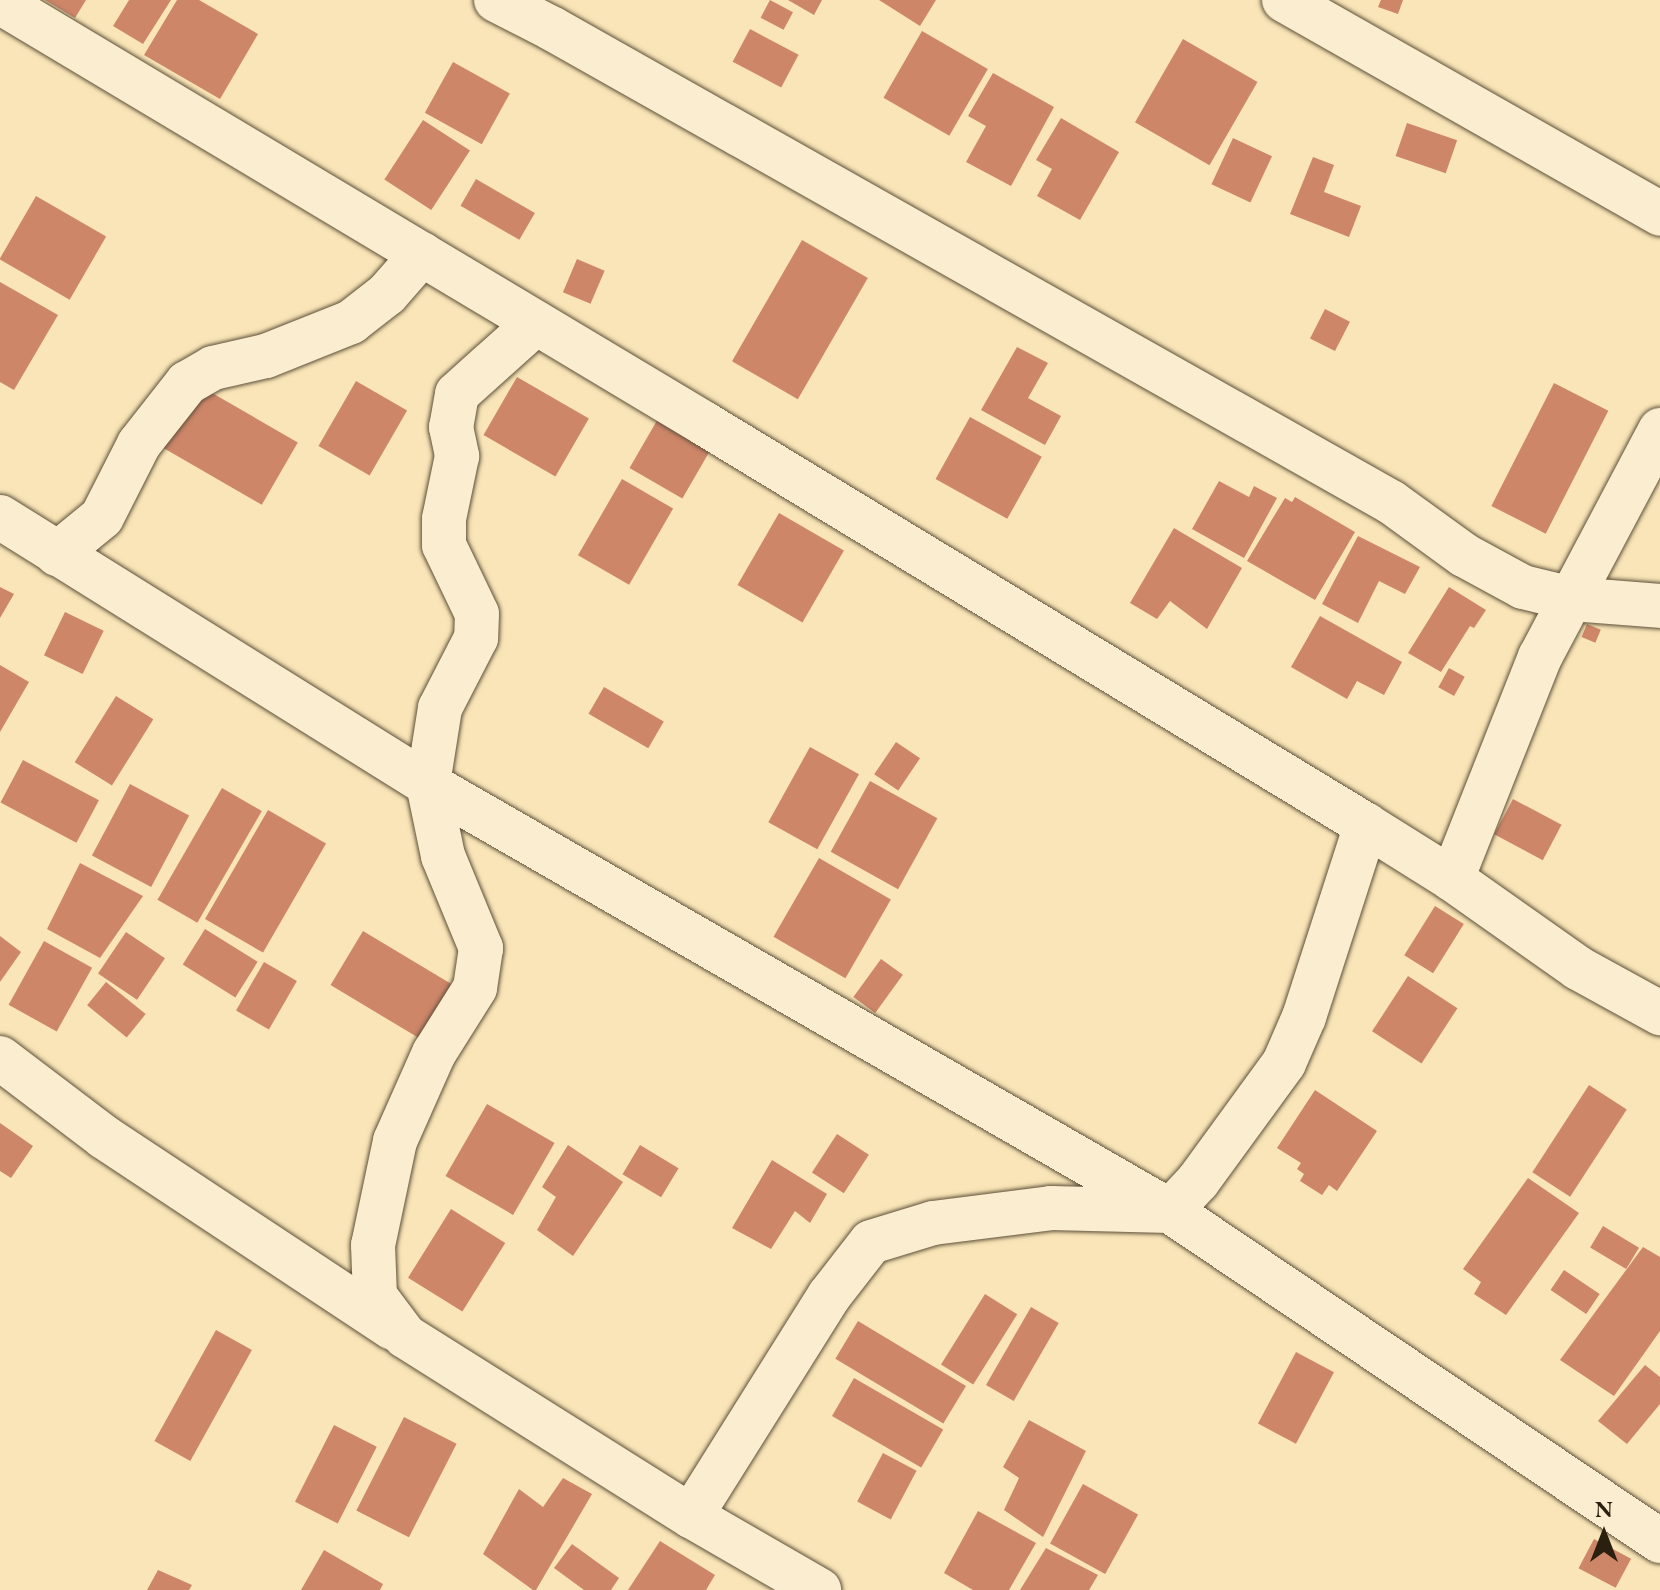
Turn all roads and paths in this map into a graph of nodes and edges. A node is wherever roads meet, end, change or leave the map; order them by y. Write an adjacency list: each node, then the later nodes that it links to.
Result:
1 (496, 0): 10 (street)
2 (1284, 0): 4 (street)
3 (0, 2): 5 (street)
4 (1660, 214)
5 (422, 254): 6 (street); 9 (street)
6 (536, 323): 12 (street); 13 (street)
7 (1660, 430): 10 (street)
8 (0, 517): 9 (street)
9 (57, 554): 12 (street)
10 (1572, 599): 11 (street); 14 (street)
11 (1660, 606)
12 (428, 784): 17 (street); 18 (street)
13 (1366, 825): 14 (street); 17 (street)
14 (1452, 879): 15 (street)
15 (1660, 1013)
16 (0, 1058): 18 (street)
17 (1170, 1211): 19 (street); 20 (street)
18 (405, 1336): 19 (street)
19 (691, 1516): 21 (street)
20 (1660, 1541)
21 (819, 1590)

